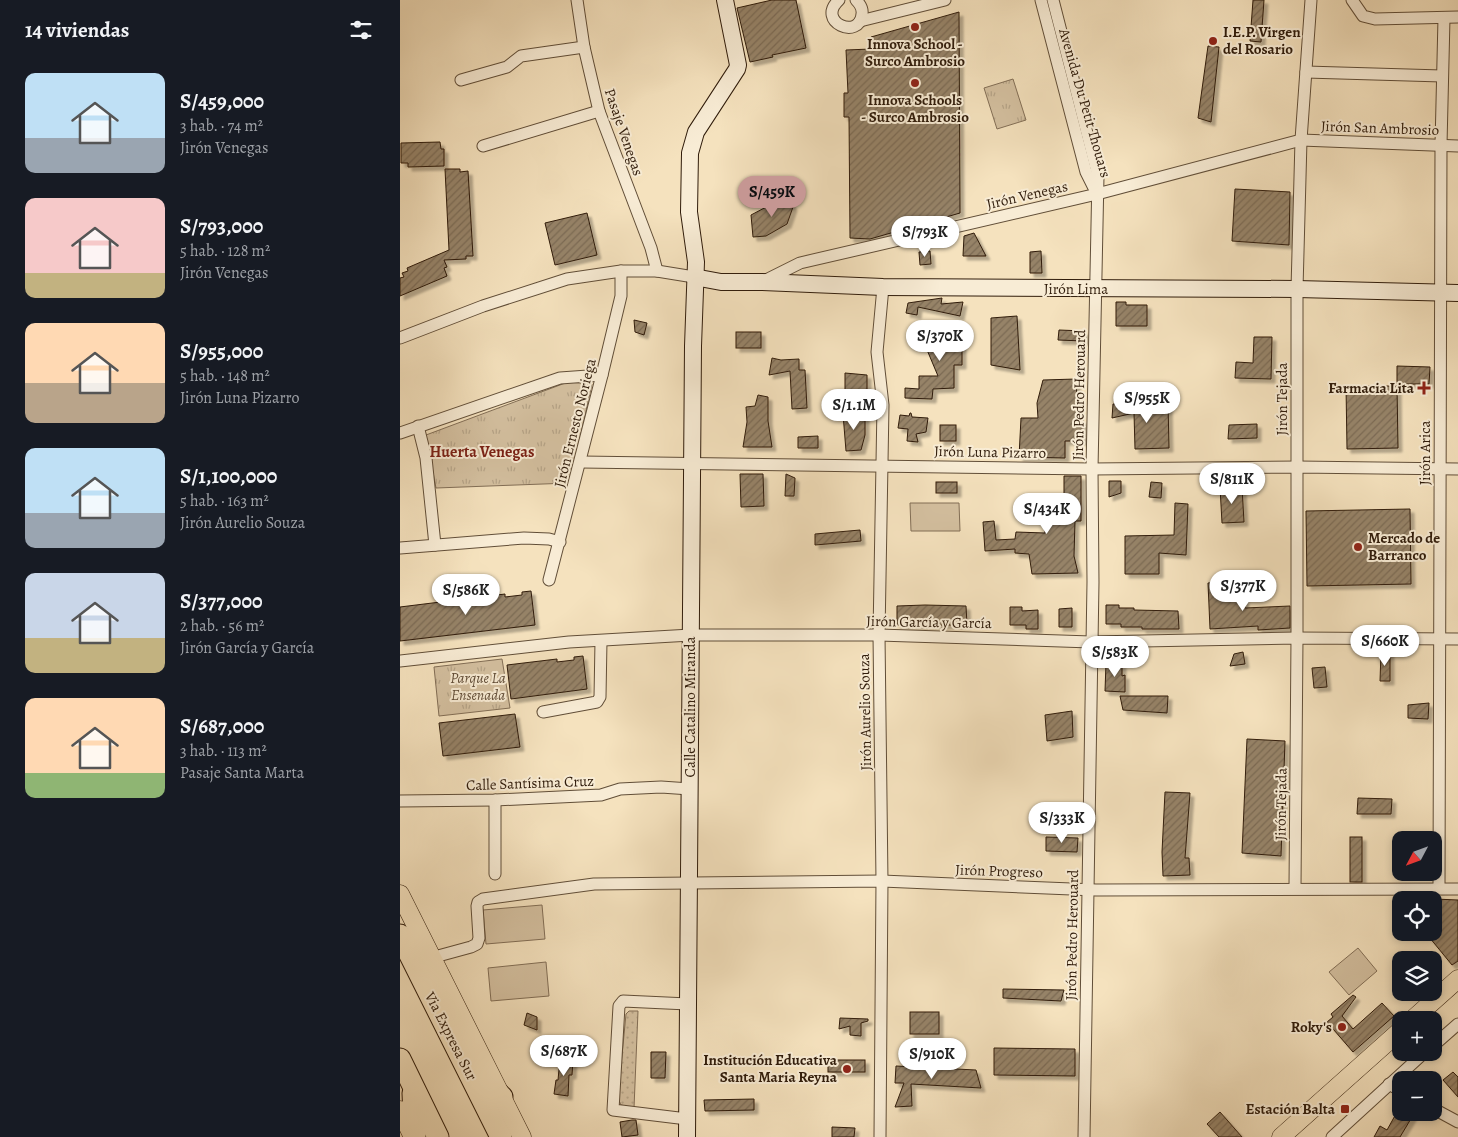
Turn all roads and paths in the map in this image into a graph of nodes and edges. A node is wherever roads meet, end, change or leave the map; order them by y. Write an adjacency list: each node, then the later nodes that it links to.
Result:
1 (577, 0): 13 (street, Pasaje Venegas)
2 (725, 0): 25 (street, Calle Catalino Miranda)
3 (839, 0): 12 (street)
4 (856, 0): 12 (street)
5 (944, 0): 12 (street)
6 (1041, 0): 22 (street, Avenida Du Petit Thouars)
7 (1053, 0): 22 (street, Avenida Du Petit Thouars)
8 (1311, 0): 14 (street, Jirón Tejada)
9 (1352, 0): 11 (street)
10 (1458, 17): 11 (street)
11 (1444, 18): 15 (street, Jirón Arica)
12 (860, 21)
13 (584, 47): 16 (street); 17 (street, Pasaje Venegas)
14 (1306, 72): 15 (street); 18 (street, Jirón Tejada)
15 (1442, 76): 19 (street, Jirón Arica)
16 (461, 80)
17 (598, 111): 20 (street); 24 (street, Pasaje Venegas)
18 (1301, 140): 19 (street, Jirón San Ambrosio); 22 (street, Jirón Venegas); 29 (street, Jirón Tejada)
19 (1441, 145): 21 (street, Jirón San Ambrosio); 31 (street, Jirón Arica)
20 (483, 146)
21 (1458, 146)
22 (1097, 194): 26 (street, Jirón Venegas); 28 (street, Jirón Pedro Herouard)
23 (621, 271): 24 (street); 32 (street); 33 (street, Jirón Ernesto Noriega)
24 (656, 271): 25 (street)
25 (694, 277): 26 (street, Jirón Lima); 37 (street, Calle Catalino Miranda)
26 (762, 282): 27 (street, Jirón Lima)
27 (883, 287): 28 (street, Jirón Lima); 38 (street, Jirón Aurelio Souza)
28 (1096, 289): 29 (street, Jirón Lima); 40 (street, Jirón Pedro Herouard)
29 (1297, 289): 31 (street, Jirón Lima); 39 (street, Jirón Tejada)
30 (1458, 293): 31 (street, Jirón Lima)
31 (1441, 294): 41 (street, Jirón Arica)
32 (400, 338)
33 (602, 375): 34 (street); 36 (street, Jirón Ernesto Noriega)
34 (418, 426): 35 (street); 44 (street)
35 (400, 433)
36 (581, 462): 37 (street, Jirón Luna Pizarro); 43 (street, Jirón Ernesto Noriega)
37 (692, 465): 38 (street, Jirón Luna Pizarro); 47 (street, Calle Catalino Miranda)
38 (882, 465): 40 (street, Jirón Luna Pizarro); 48 (street, Jirón Aurelio Souza)
39 (1298, 467): 40 (street, Jirón Luna Pizarro); 41 (street, Jirón Luna Pizarro); 49 (street, Jirón Tejada)
40 (1092, 469): 53 (street, Jirón Pedro Herouard)
41 (1440, 469): 42 (street, Jirón Luna Pizarro); 50 (street, Jirón Arica)
42 (1458, 469)
43 (560, 542): 44 (street); 46 (street, Jirón Ernesto Noriega)
44 (435, 545): 45 (street)
45 (400, 548)
46 (549, 580)
47 (691, 635): 48 (street, Jirón García y García); 52 (street, Jirón García y García); 56 (street, Calle Catalino Miranda)
48 (879, 635): 53 (street, Jirón García y García); 60 (street, Jirón Aurelio Souza)
49 (1297, 638): 50 (street, Jirón García y García); 53 (street, Jirón García y García); 62 (street, Jirón Tejada)
50 (1439, 639): 51 (street, Jirón García y García); 63 (street, Jirón Arica)
51 (1458, 639)
52 (601, 640): 54 (street, Jirón García y García); 55 (street)
53 (1091, 642): 65 (street, Jirón Pedro Herouard)
54 (400, 660)
55 (543, 712)
56 (690, 789): 57 (street, Calle Santísima Cruz); 61 (street, Calle Catalino Miranda)
57 (495, 800): 58 (street, Calle Santísima Cruz); 59 (street)
58 (400, 801)
59 (495, 874)
60 (882, 881): 61 (street, Jirón Progreso); 65 (street, Jirón Progreso); 90 (street, Jirón Aurelio Souza)
61 (689, 883): 68 (street, Jirón Progreso); 70 (street, Calle Catalino Miranda)
62 (1295, 888): 63 (street, Jirón Progreso); 65 (street, Jirón Progreso)
63 (1439, 888): 64 (street, Jirón Progreso)
64 (1458, 889)
65 (1088, 890): 91 (street, Jirón Pedro Herouard)
66 (400, 894): 80 (main road)
67 (400, 935): 75 (highway, Via Expresa Sur)
68 (438, 956)
69 (1458, 979): 71 (main road)
70 (688, 1004): 83 (street, Calle Catalino Miranda); 83 (street)
71 (1422, 1011)
72 (1458, 1024): 74 (street)
73 (1392, 1038): 92 (main road)
74 (1442, 1038)
75 (461, 1056): 80 (highway); 87 (highway, Via Expresa Sur)
76 (400, 1059): 78 (highway)
77 (1415, 1061): 79 (street)
78 (412, 1083): 85 (highway); 86 (highway)
79 (1390, 1084): 93 (street)
80 (502, 1098): 88 (main road)
81 (400, 1110): 85 (main road)
82 (1442, 1113): 84 (street)
83 (687, 1119): 89 (street, Calle Catalino Miranda)
84 (1458, 1122)
85 (414, 1137)
86 (438, 1137)
87 (501, 1137)
88 (522, 1137)
89 (687, 1137)
90 (880, 1137)
91 (1084, 1137)
92 (1282, 1137)
93 (1332, 1137)

